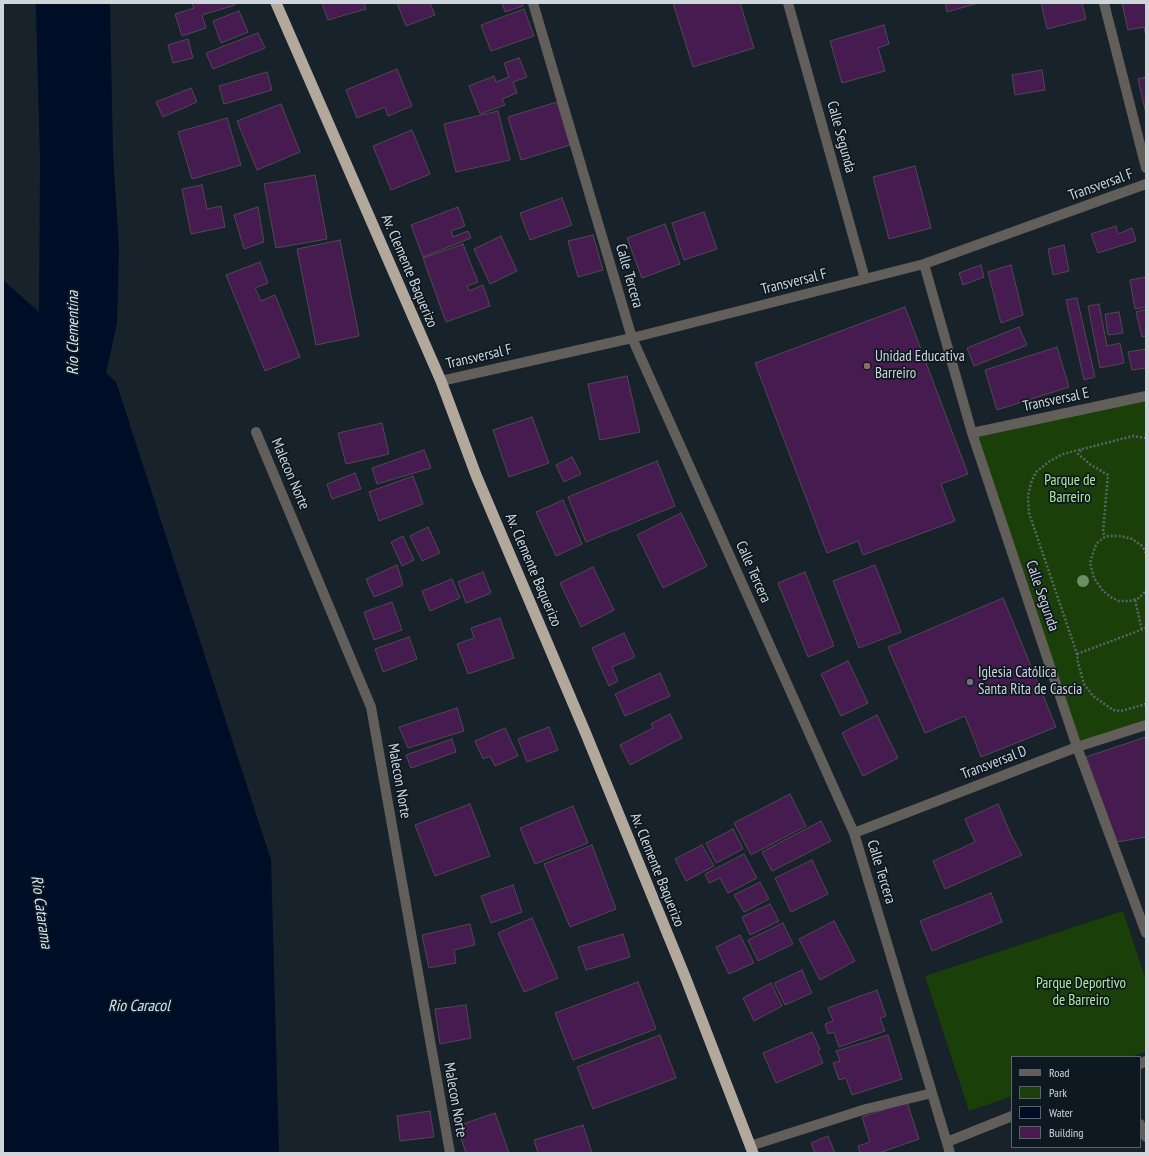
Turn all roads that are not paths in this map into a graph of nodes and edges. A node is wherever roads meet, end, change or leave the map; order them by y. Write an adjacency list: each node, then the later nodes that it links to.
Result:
1 (276, 3): 10 (highway, Av. Clemente Baquerizo)
2 (533, 3): 9 (street, Calle Tercera)
3 (788, 3): 8 (street, Calle Segunda)
4 (1104, 3): 5 (street)
5 (1146, 168)
6 (1146, 184): 7 (street, Transversal F)
7 (924, 264): 8 (street, Transversal F); 13 (street, Calle Segunda)
8 (865, 279): 9 (street, Transversal F)
9 (632, 338): 10 (street, Transversal F); 16 (street, Calle Tercera)
10 (441, 381): 23 (highway, Av. Clemente Baquerizo)
11 (1146, 396): 13 (street, Transversal E)
12 (256, 432): 24 (street, Malecon Norte)
13 (972, 433): 15 (street, Calle Segunda)
14 (1146, 725): 15 (street, Transversal D)
15 (1078, 747): 16 (street, Transversal D); 17 (street, Calle Segunda)
16 (854, 833): 18 (street, Calle Tercera)
17 (1146, 933)
18 (932, 1093): 22 (street, Calle Tercera); 23 (street)
19 (1011, 1116): 22 (street)
20 (1141, 1126): 21 (street)
21 (1146, 1137)
22 (947, 1142): 25 (street, Calle Tercera)
23 (752, 1150)
24 (450, 1153)
25 (950, 1153)

